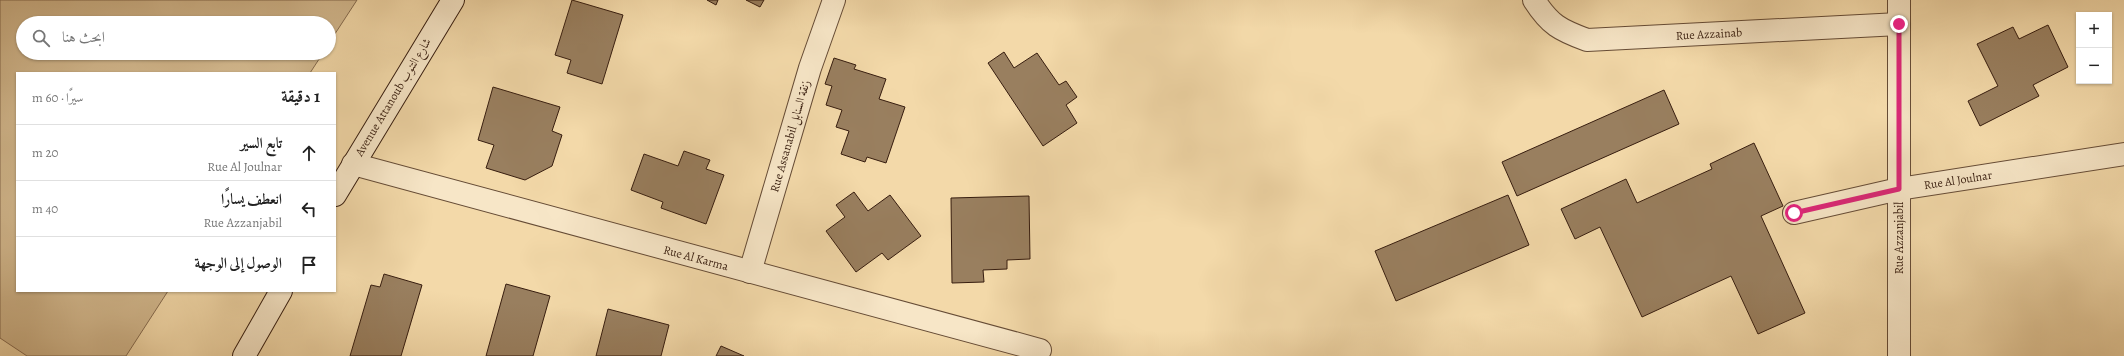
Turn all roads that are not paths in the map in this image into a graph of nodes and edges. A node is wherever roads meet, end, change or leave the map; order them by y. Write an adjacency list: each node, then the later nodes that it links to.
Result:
1 (453, 0): 7 (street, Avenue Attanoub شارع التنوب)
2 (834, 0): 11 (street, Rue Assanabil زنقة السنابل)
3 (1534, 0): 5 (street, Rue Azzainab)
4 (1899, 0): 5 (street, Rue Azzanjabil)
5 (1899, 24): 8 (street, Rue Azzanjabil)
6 (2124, 154): 8 (street, Rue Al Joulnar)
7 (353, 164): 9 (street, Avenue Attanoub شارع التنوب); 11 (street, Rue Al Karma)
8 (1899, 189): 10 (street, Rue Al Joulnar); 15 (street, Rue Azzanjabil)
9 (336, 194)
10 (1794, 213)
11 (750, 272): 13 (street, Rue Al Karma)
12 (280, 292): 14 (street)
13 (1040, 350)
14 (244, 356)
15 (1899, 356)

